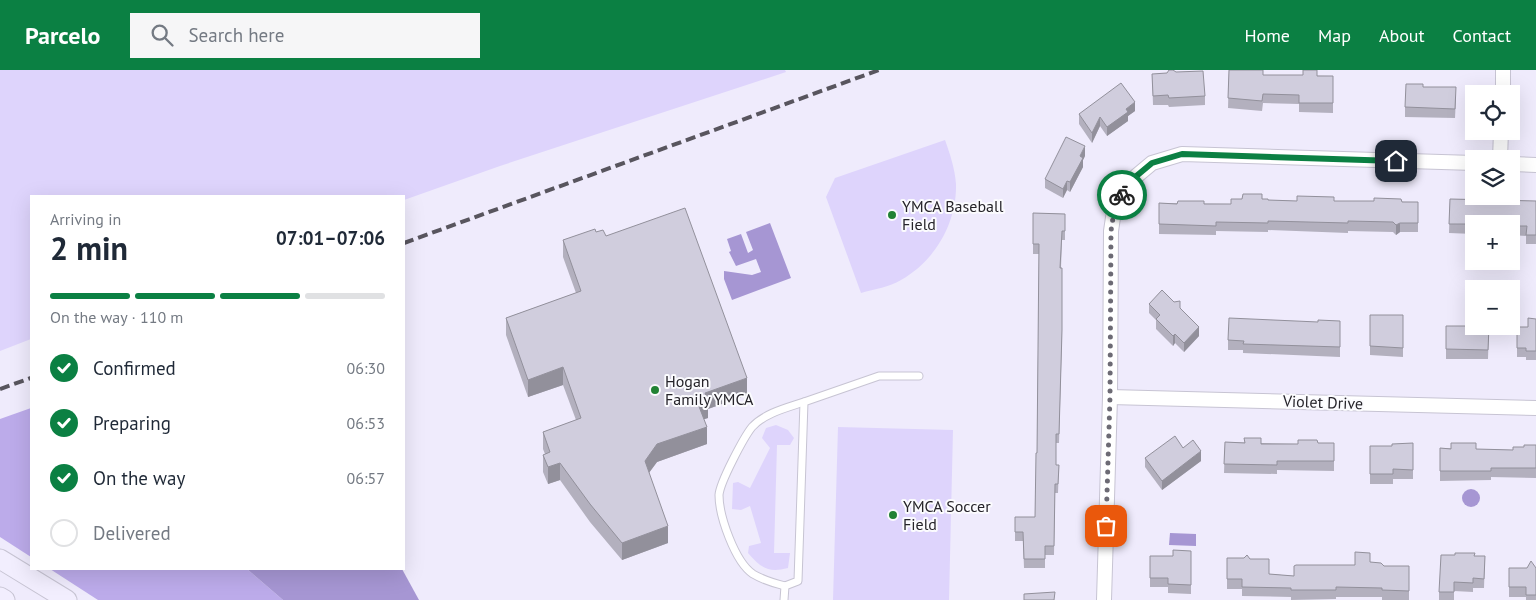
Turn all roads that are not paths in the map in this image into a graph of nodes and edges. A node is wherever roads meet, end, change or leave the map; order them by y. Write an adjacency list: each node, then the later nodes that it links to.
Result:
1 (1504, 70): 2 (street)
2 (1503, 85)
3 (1465, 163): 7 (street)
4 (1520, 164): 5 (street)
5 (1536, 165)
6 (919, 376): 8 (lane)
7 (1110, 397): 9 (street, Violet Drive); 16 (street)
8 (804, 402): 11 (lane); 11 (lane)
9 (1536, 408)
10 (0, 558): 14 (main road)
11 (785, 586): 15 (lane)
12 (0, 597): 13 (main road)
13 (5, 600)
14 (67, 600)
15 (784, 600)
16 (1104, 600)

